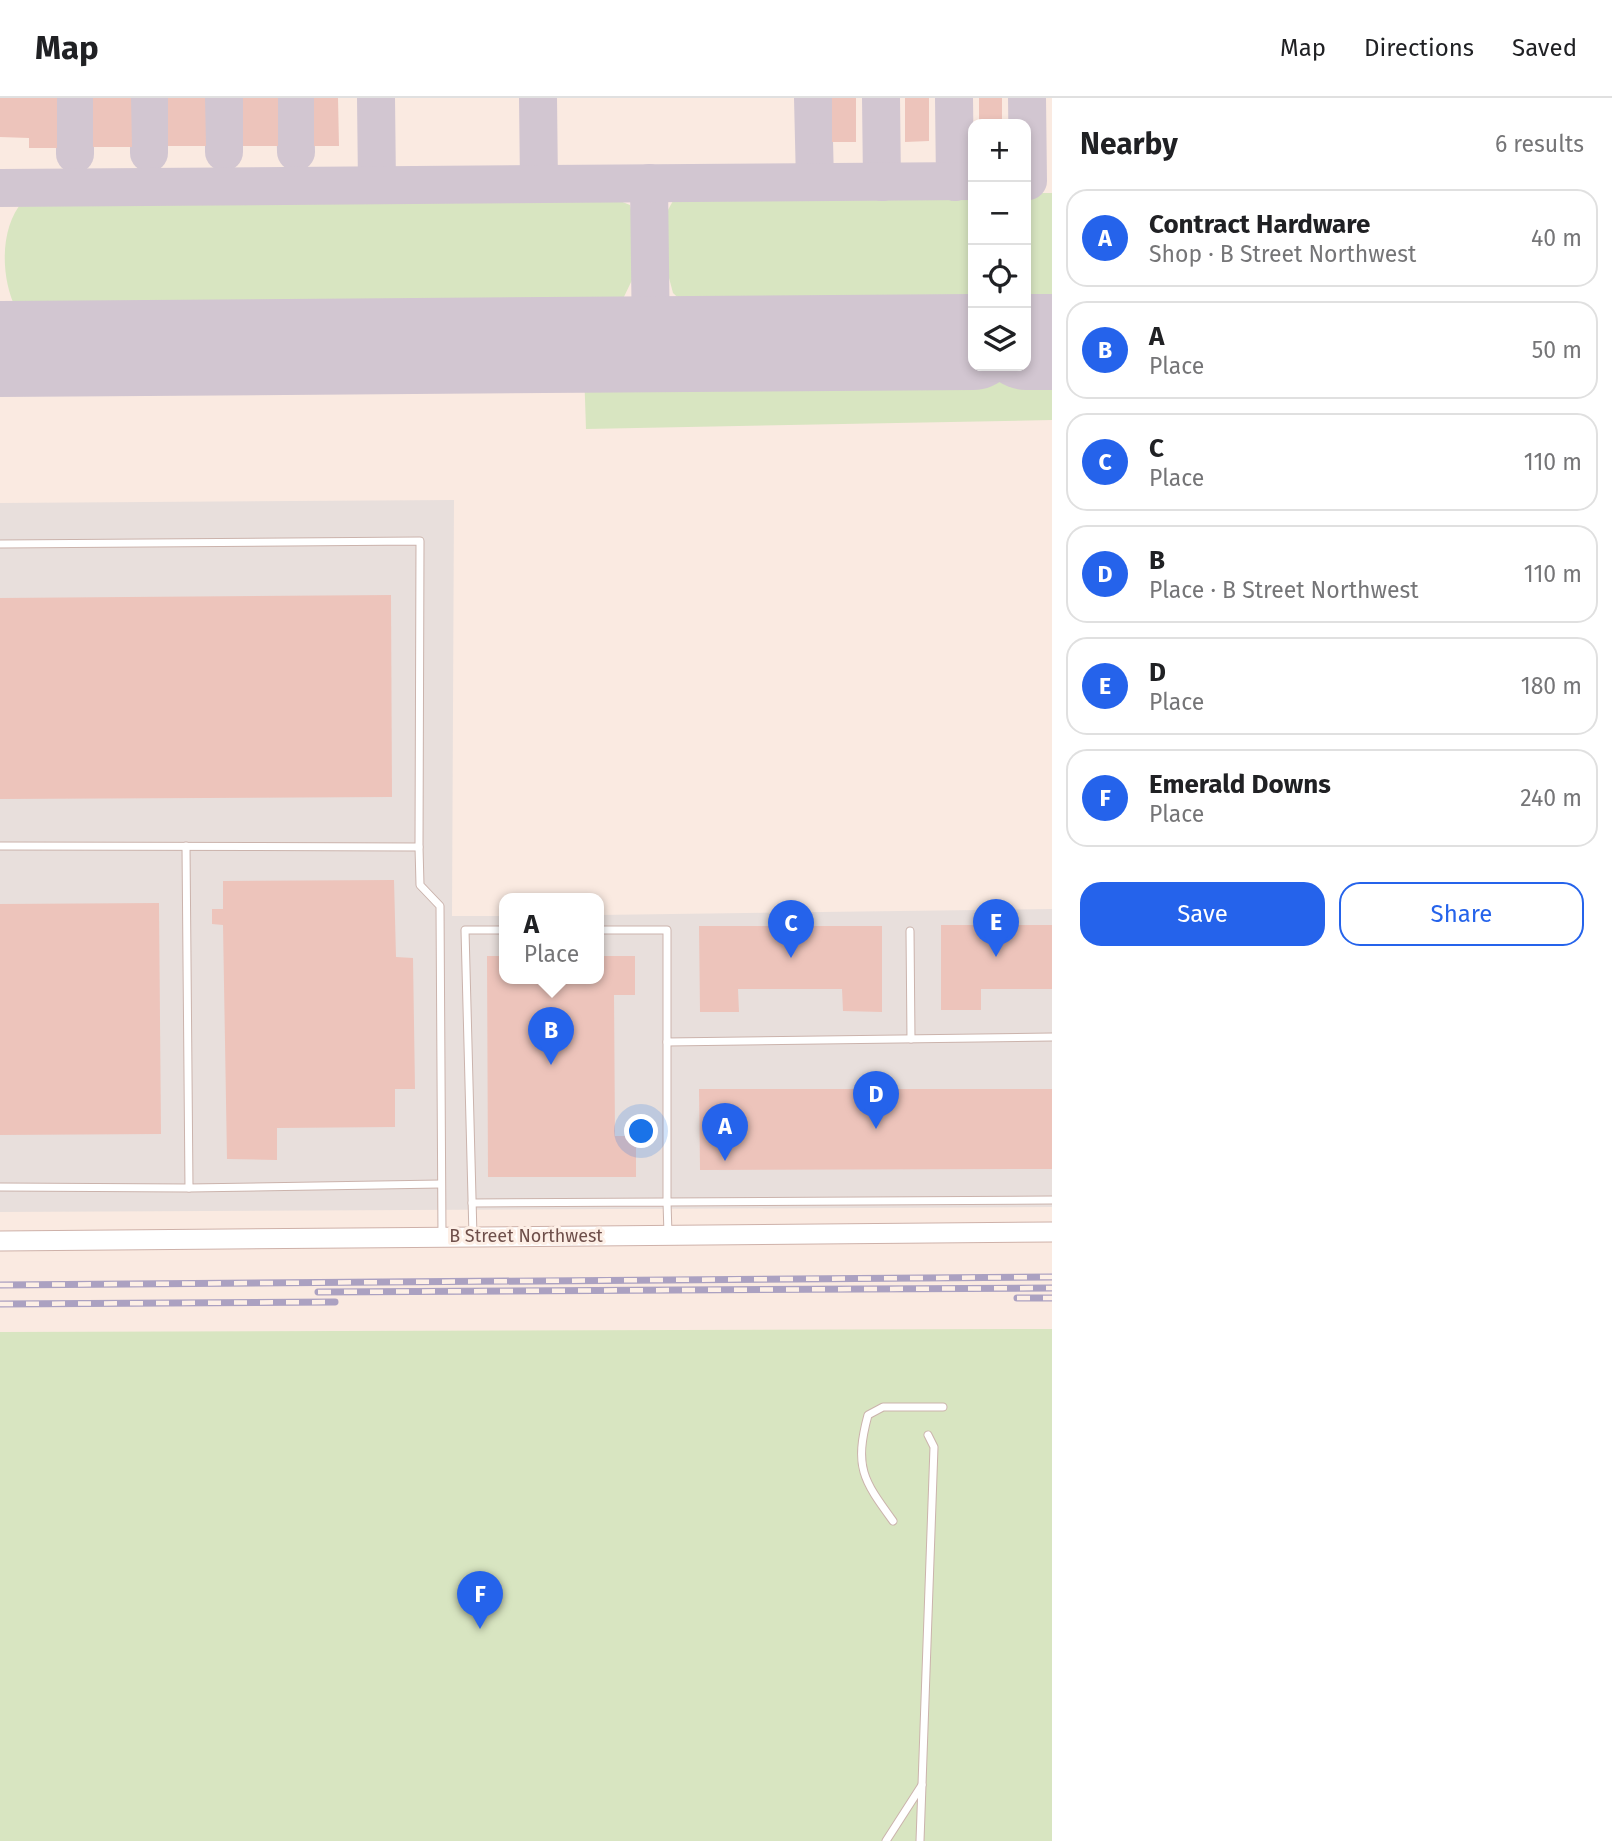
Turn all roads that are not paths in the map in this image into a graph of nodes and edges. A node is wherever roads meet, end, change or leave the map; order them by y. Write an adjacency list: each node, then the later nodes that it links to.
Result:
1 (0, 544): 4 (lane)
2 (0, 846): 3 (lane)
3 (186, 846): 4 (lane); 13 (lane)
4 (419, 847): 11 (lane)
5 (499, 930): 16 (lane)
6 (604, 930): 10 (lane)
7 (910, 931): 9 (lane)
8 (1052, 1037): 9 (lane)
9 (911, 1039): 10 (lane)
10 (667, 1042): 15 (lane)
11 (441, 1184): 13 (lane); 19 (lane)
12 (0, 1188): 13 (lane)
13 (189, 1188)
14 (1052, 1200): 15 (lane)
15 (667, 1202): 16 (lane); 18 (lane)
16 (472, 1203): 20 (lane)
17 (1052, 1232): 18 (street, B Street Northwest)
18 (668, 1235): 20 (street, B Street Northwest)
19 (442, 1237): 20 (street, B Street Northwest); 21 (street, B Street Northwest)
20 (473, 1237)
21 (0, 1241)
22 (943, 1407): 24 (lane)
23 (928, 1435): 25 (lane)
24 (893, 1521)
25 (922, 1784): 26 (lane); 27 (lane)
26 (886, 1841)
27 (920, 1841)

